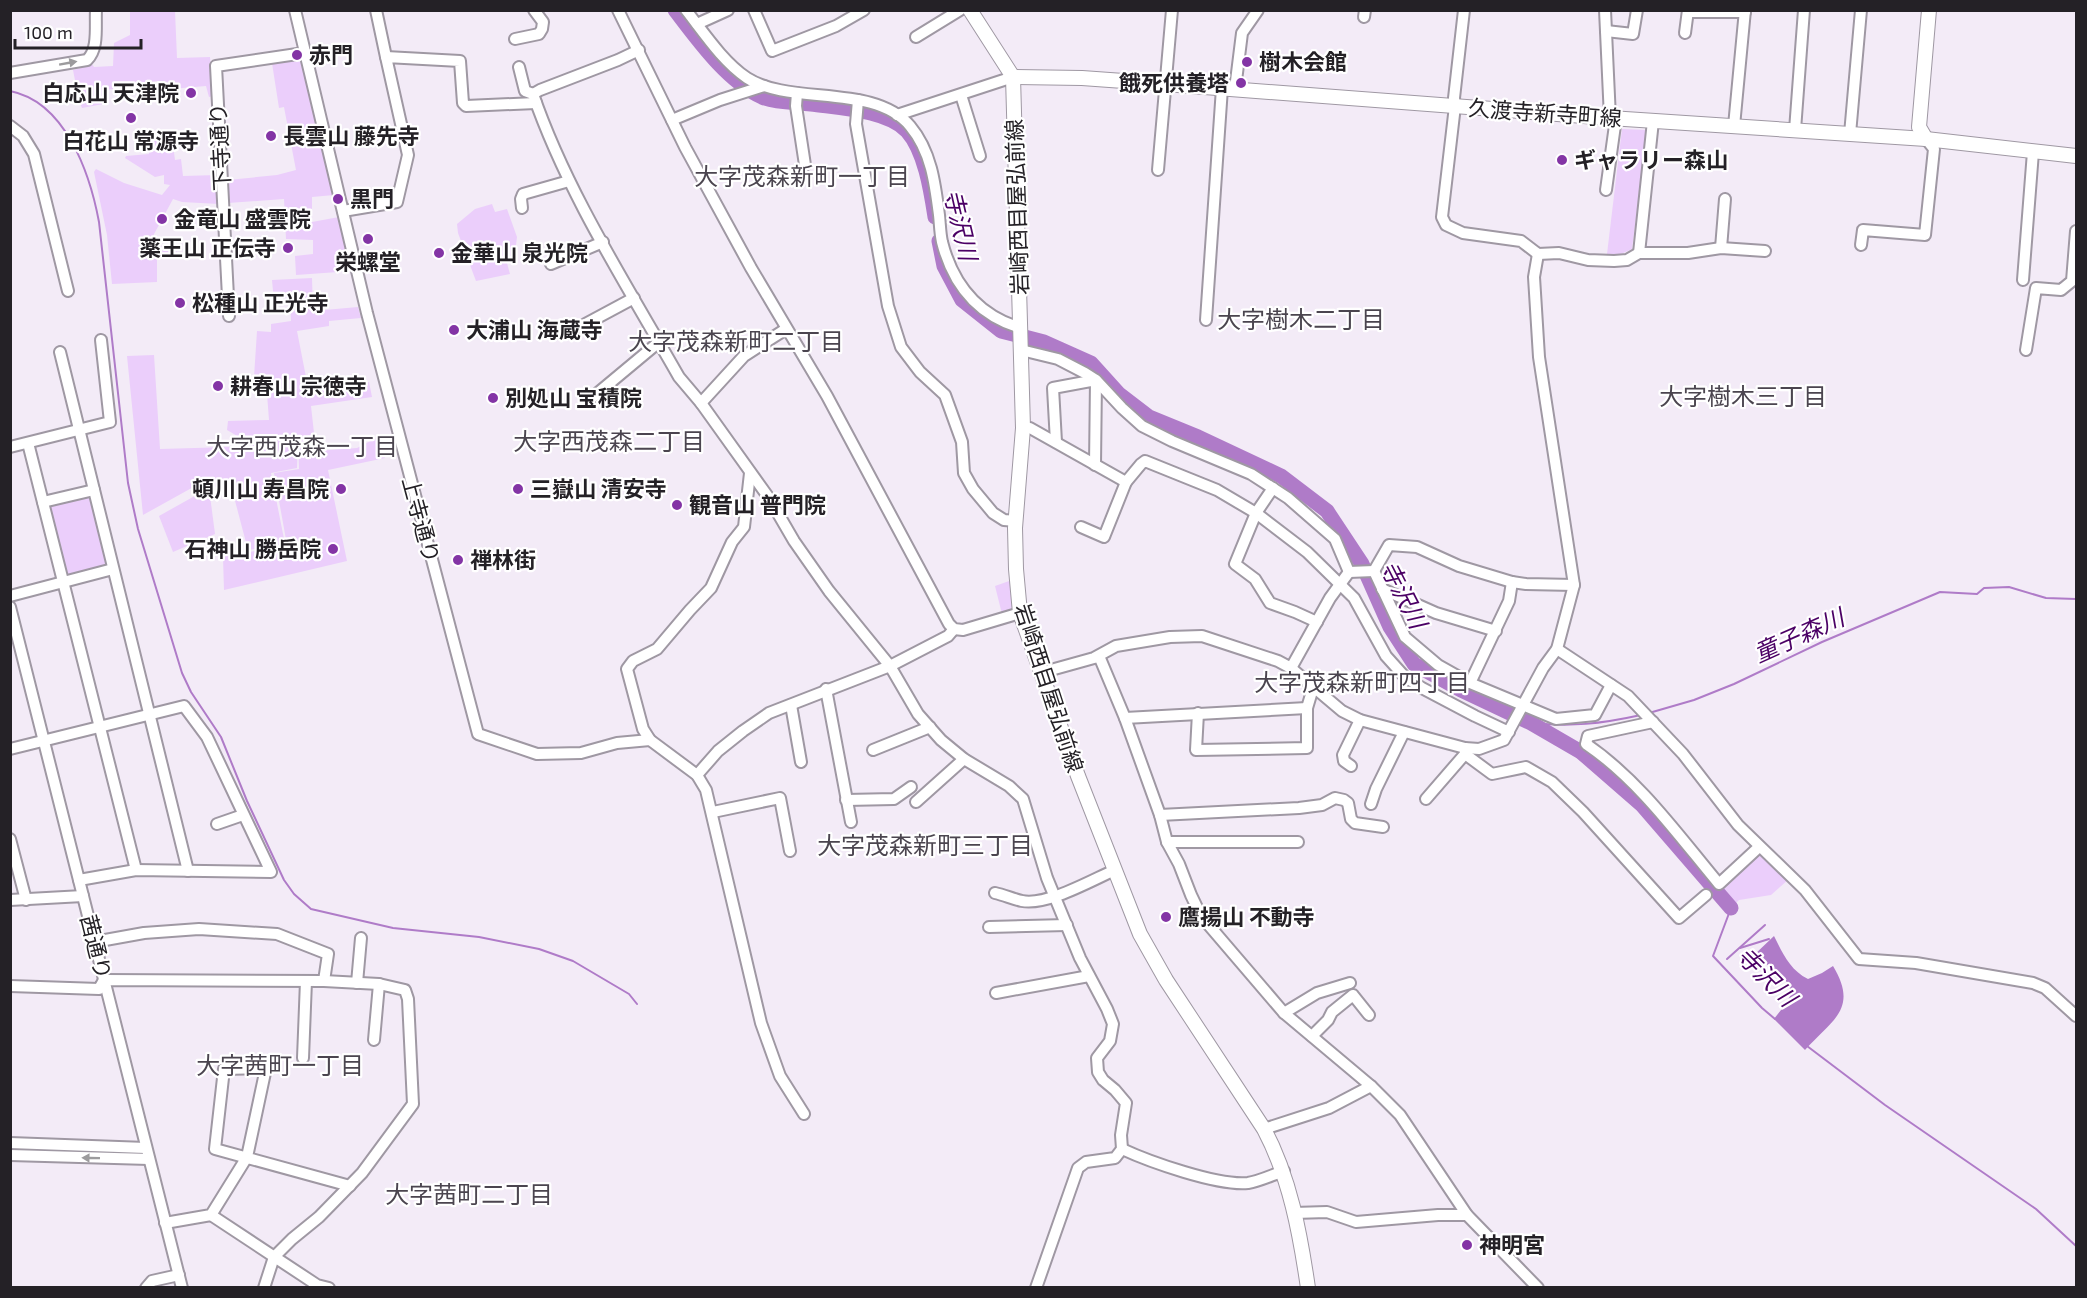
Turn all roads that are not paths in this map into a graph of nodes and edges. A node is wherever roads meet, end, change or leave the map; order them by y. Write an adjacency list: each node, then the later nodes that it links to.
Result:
1 (96, 10): 31 (street, one-way to 1)
2 (295, 10): 28 (street, 上寺通り)
3 (376, 10): 29 (street)
4 (534, 10): 26 (street)
5 (618, 10): 27 (street)
6 (686, 10): 22 (street)
7 (728, 10): 22 (street)
8 (754, 10): 9 (street)
9 (864, 10)
10 (960, 10): 25 (street)
11 (970, 10): 32 (main road)
12 (1172, 10): 33 (street)
13 (1258, 10): 35 (street)
14 (1464, 10): 40 (street)
15 (1605, 10): 23 (street)
16 (1636, 10): 23 (street)
17 (1804, 10): 47 (street)
18 (1861, 10): 48 (street)
19 (1929, 10): 49 (main road)
20 (1688, 11): 21 (street); 24 (street)
21 (1745, 11): 46 (street)
22 (697, 24): 34 (street)
23 (1606, 31): 42 (street)
24 (1685, 33)
25 (916, 37)
26 (515, 39)
27 (639, 50): 38 (street); 43 (street)
28 (304, 53): 59 (street, 上寺通り); 71 (street, 下寺通り)
29 (386, 57): 38 (street); 59 (street)
30 (519, 67): 38 (street)
31 (10, 73)
32 (1013, 77): 33 (main road, 久渡寺新寺町線); 37 (street); 75 (main road, 岩崎西目屋弘前線)
33 (1165, 84): 35 (main road, 久渡寺新寺町線); 54 (street)
34 (764, 86): 36 (street); 43 (street)
35 (1229, 88): 40 (main road, 久渡寺新寺町線); 72 (street)
36 (797, 93): 39 (street); 53 (street)
37 (961, 95): 41 (street); 51 (street)
38 (534, 99): 55 (street)
39 (857, 106): 41 (street); 95 (street)
40 (1455, 106): 42 (main road, 久渡寺新寺町線); 66 (street)
41 (897, 115): 75 (street)
42 (1613, 118): 44 (main road, 久渡寺新寺町線); 56 (street)
43 (672, 120): 74 (street)
44 (1653, 121): 46 (main road, 久渡寺新寺町線); 65 (street)
45 (10, 126): 69 (street)
46 (1734, 126): 47 (main road, 久渡寺新寺町線)
47 (1795, 130): 48 (main road, 久渡寺新寺町線)
48 (1850, 134): 49 (main road, 久渡寺新寺町線)
49 (1926, 139): 50 (main road, 久渡寺新寺町線); 62 (street)
50 (2033, 152): 52 (main road, 久渡寺新寺町線); 68 (street)
51 (980, 156)
52 (2076, 156)
53 (805, 165)
54 (1158, 170)
55 (569, 181): 58 (street); 61 (street)
56 (1606, 190)
57 (1725, 199): 63 (street)
58 (522, 208)
59 (343, 212): 132 (street, 上寺通り)
60 (2076, 231): 78 (street)
61 (603, 242): 67 (street); 70 (street)
62 (1861, 245)
63 (1720, 248): 64 (street); 65 (street)
64 (1765, 251)
65 (1639, 253): 66 (street)
66 (1538, 254): 103 (street)
67 (551, 264)
68 (2023, 280)
69 (68, 291)
70 (634, 298): 73 (street); 77 (street)
71 (229, 316)
72 (1206, 320)
73 (580, 327)
74 (786, 329): 82 (street); 109 (street)
75 (1021, 339): 80 (street); 83 (main road, 岩崎西目屋弘前線)
76 (101, 340): 84 (street)
77 (659, 342): 81 (street); 82 (street)
78 (2026, 350)
79 (60, 352): 84 (street)
80 (1096, 380): 85 (street); 88 (street); 91 (street)
81 (593, 397)
82 (701, 403): 89 (street)
83 (1023, 428): 85 (street); 95 (main road, 岩崎西目屋弘前線)
84 (79, 430): 86 (street); 92 (street)
85 (1056, 442): 88 (street)
86 (28, 443): 87 (street); 93 (street)
87 (10, 447)
88 (1095, 465): 90 (street)
89 (750, 472): 113 (street); 132 (street)
90 (1126, 482): 94 (street); 96 (street)
91 (1273, 488): 94 (street); 99 (street)
92 (94, 490): 93 (street); 97 (street)
93 (43, 502): 100 (street)
94 (1256, 513): 102 (street); 108 (street)
95 (1016, 521): 107 (main road, 岩崎西目屋弘前線)
96 (1081, 527)
97 (113, 569): 100 (street); 124 (street)
98 (1371, 571): 99 (street); 101 (street); 104 (street)
99 (1351, 572): 102 (street)
100 (63, 582): 105 (street); 128 (street)
101 (1512, 582): 103 (street); 110 (street)
102 (1339, 585): 108 (street); 130 (street)
103 (1574, 585): 111 (street)
104 (1382, 589): 110 (street); 116 (street)
105 (10, 596)
106 (10, 607): 133 (street, 茜通り)
107 (1020, 613): 109 (street); 115 (main road, 岩崎西目屋弘前線)
108 (1317, 622): 114 (street)
109 (954, 629): 113 (street)
110 (1496, 631): 116 (street)
111 (1557, 650): 117 (street); 122 (street)
112 (1099, 656): 114 (street); 115 (street); 125 (street)
113 (890, 666): 119 (street); 129 (street)
114 (1291, 668): 118 (street)
115 (1040, 673): 158 (main road, 岩崎西目屋弘前線)
116 (1470, 683): 122 (street)
117 (1611, 685): 122 (street); 127 (street)
118 (1313, 688): 121 (street); 126 (street)
119 (826, 689): 120 (street); 143 (street)
120 (791, 705): 138 (street); 140 (street)
121 (1307, 708): 123 (street); 123 (street)
122 (1522, 708): 130 (street)
123 (1198, 713): 125 (street)
124 (149, 714): 128 (street); 147 (street); 159 (street)
125 (1125, 718): 148 (street)
126 (1359, 720): 131 (street); 139 (street)
127 (1651, 720): 155 (street); 155 (street)
128 (100, 727): 133 (street); 157 (street)
129 (930, 727): 135 (street); 137 (street)
130 (1511, 730): 136 (street)
131 (1404, 732): 136 (street); 145 (street)
132 (650, 740): 140 (street)
133 (44, 741): 134 (street); 160 (street, 茜通り)
134 (10, 749)
135 (873, 750)
136 (1465, 751): 142 (street); 162 (street)
137 (964, 759): 144 (street); 164 (street)
138 (801, 762)
139 (1351, 766)
140 (697, 775): 146 (street)
141 (911, 787): 143 (street)
142 (1426, 799)
143 (846, 800): 149 (street)
144 (916, 802)
145 (1371, 804)
146 (713, 812): 156 (street); 187 (street)
147 (243, 815): 150 (street); 159 (street)
148 (1160, 815): 151 (street); 153 (street)
149 (851, 822)
150 (217, 824)
151 (1383, 827)
152 (10, 839): 166 (street)
153 (1167, 842): 154 (street); 180 (street)
154 (1298, 842)
155 (1760, 847): 182 (street)
156 (790, 851)
157 (136, 870): 159 (street); 160 (street)
158 (1115, 870): 164 (street); 188 (main road, 岩崎西目屋弘前線)
159 (189, 871)
160 (79, 880): 163 (street, 茜通り)
161 (995, 893): 164 (street)
162 (1706, 895)
163 (83, 896): 166 (street); 170 (street, 茜通り)
164 (1056, 897): 167 (street)
165 (10, 900): 166 (street)
166 (26, 900)
167 (1067, 925): 168 (street); 171 (street)
168 (989, 927)
169 (361, 938): 175 (street)
170 (94, 942): 172 (street, 茜通り); 174 (street)
171 (1089, 976): 179 (street); 191 (street)
172 (104, 980): 173 (street); 178 (street); 190 (street, 茜通り)
173 (306, 981): 174 (street); 185 (street)
174 (324, 981): 175 (street)
175 (357, 983): 177 (street)
176 (1350, 983): 180 (street)
177 (379, 984): 184 (street); 196 (street)
178 (10, 986)
179 (996, 993)
180 (1284, 1013): 183 (street)
181 (1369, 1015): 183 (street)
182 (2076, 1016)
183 (1312, 1036): 186 (street)
184 (374, 1040)
185 (303, 1058)
186 (1371, 1086): 188 (street); 199 (street)
187 (804, 1114)
188 (1264, 1129): 195 (main road, 岩崎西目屋弘前線)
189 (10, 1143): 190 (street)
190 (146, 1148): 194 (street, 茜通り)
191 (1122, 1149): 195 (street); 207 (street)
192 (10, 1155): 194 (street, one-way to 192)
193 (247, 1157): 193 (street); 196 (street); 198 (street)
194 (149, 1160): 200 (street, 茜通り)
195 (1284, 1172): 197 (main road, 岩崎西目屋弘前線)
196 (350, 1186): 201 (street)
197 (1294, 1213): 199 (street); 208 (main road, 岩崎西目屋弘前線)
198 (211, 1215): 200 (street); 201 (street)
199 (1467, 1215): 209 (street)
200 (165, 1223): 202 (street, 茜通り)
201 (274, 1257): 205 (street); 206 (street)
202 (179, 1275): 203 (street); 204 (street, 茜通り)
203 (146, 1287)
204 (182, 1287)
205 (264, 1287)
206 (329, 1287)
207 (1036, 1287)
208 (1308, 1287)
209 (1538, 1287)

